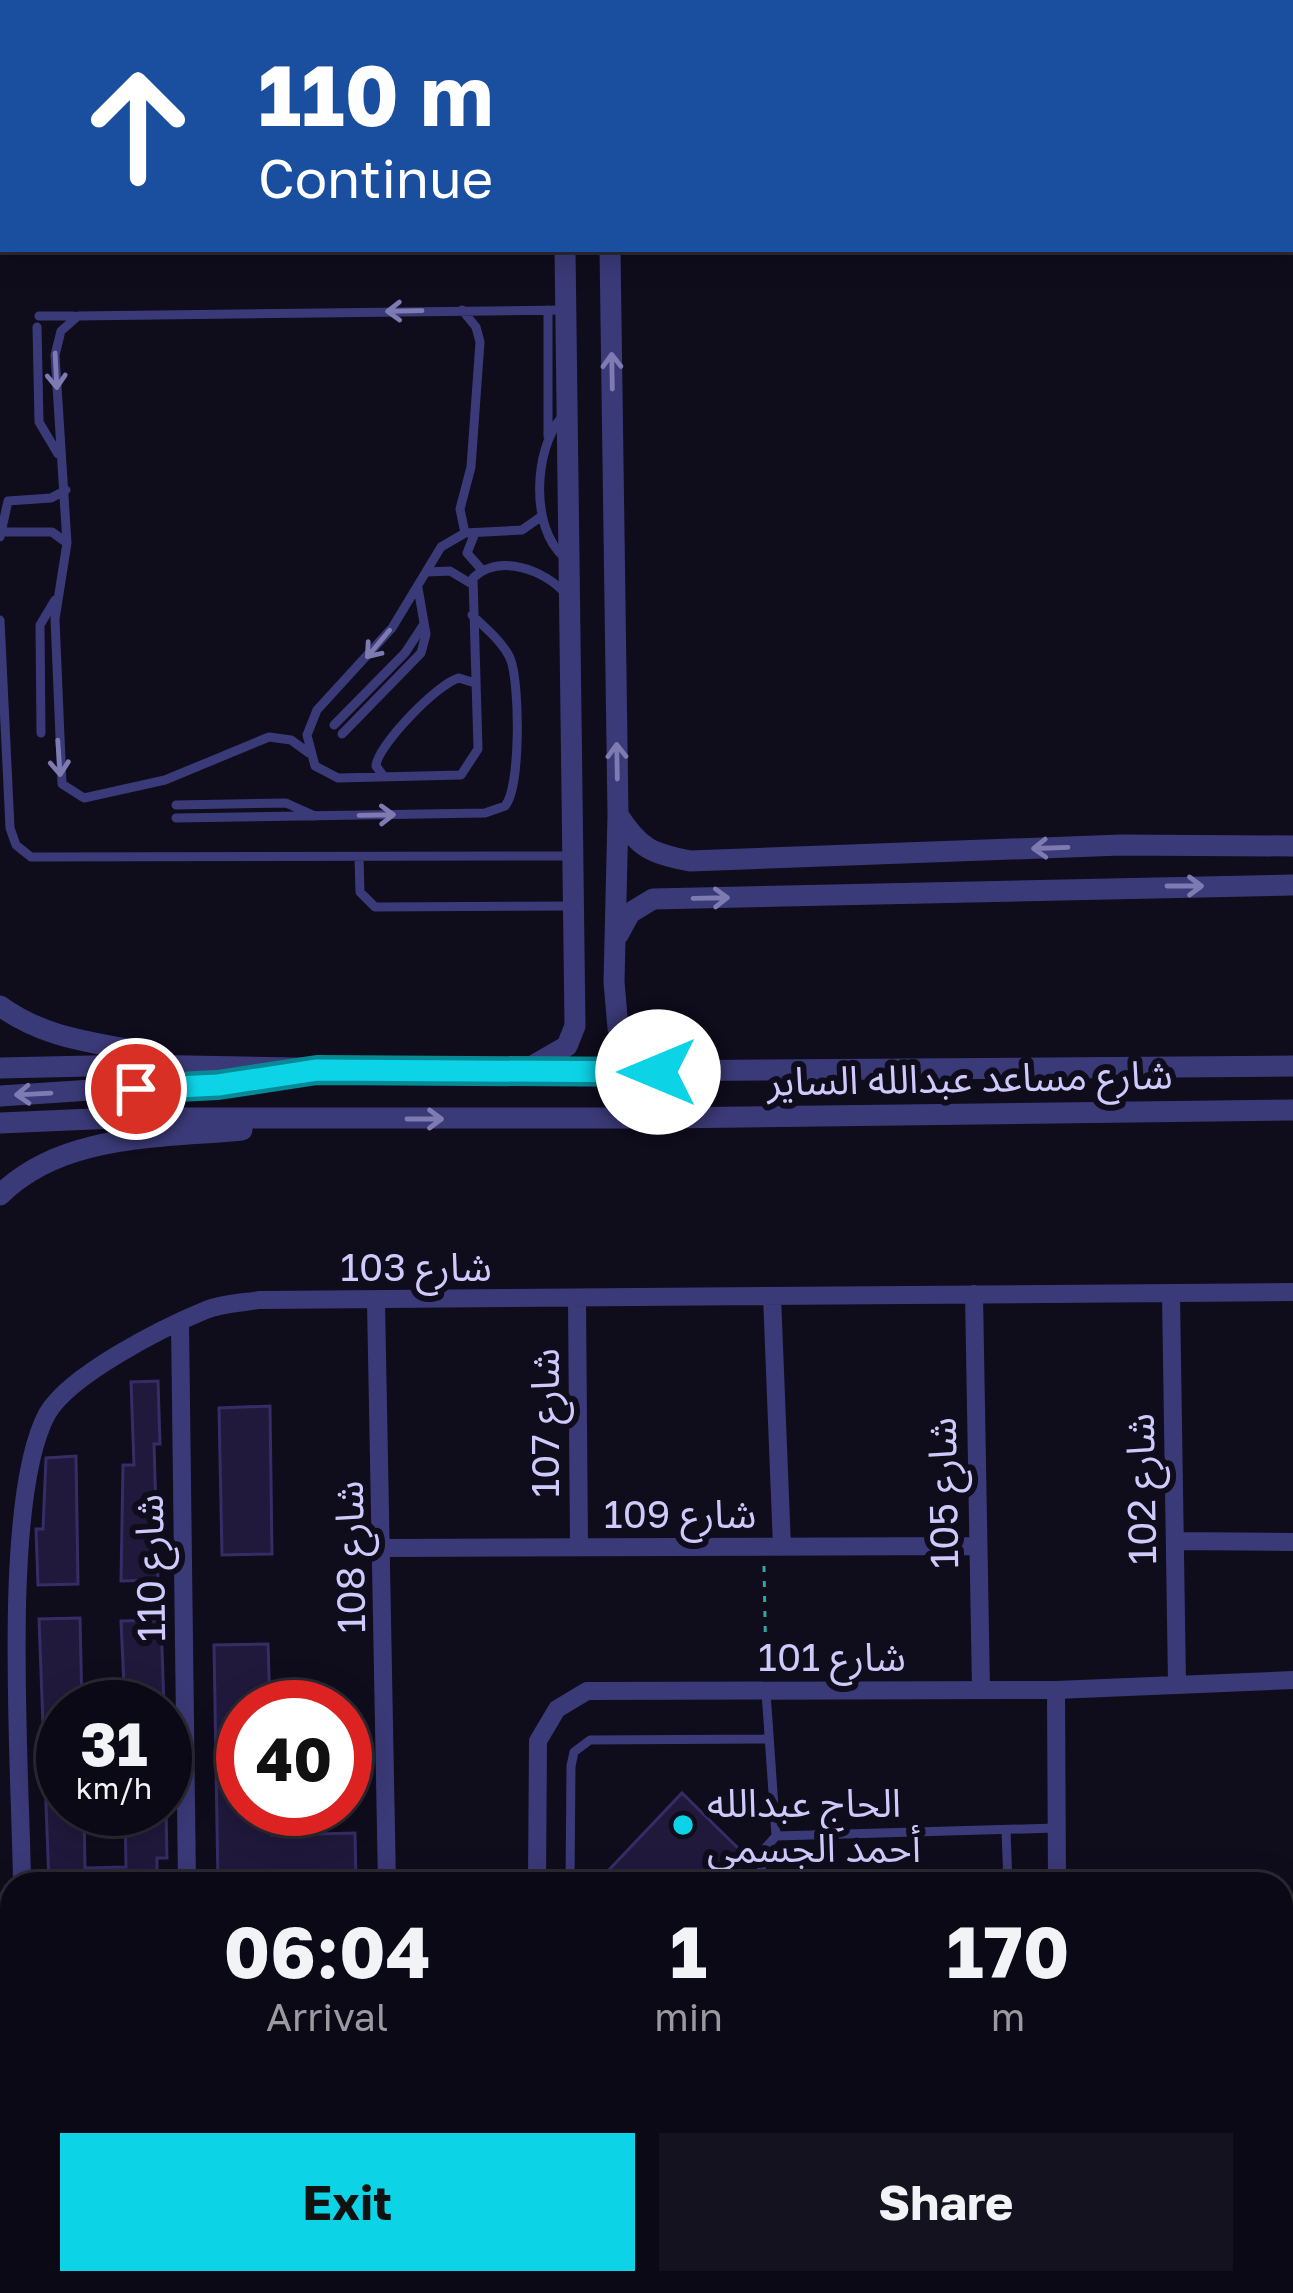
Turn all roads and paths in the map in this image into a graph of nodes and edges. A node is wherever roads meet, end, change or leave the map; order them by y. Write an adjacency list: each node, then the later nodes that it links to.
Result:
1 (565, 252): 4 (street)
2 (610, 252): 29 (street, one-way to 2)
3 (462, 310): 4 (lane); 5 (lane, one-way to 5); 11 (lane)
4 (556, 310): 6 (street); 7 (lane)
5 (78, 316): 8 (lane, one-way to 8); 8 (lane)
6 (565, 414): 7 (lane); 14 (street)
7 (548, 436): 10 (lane)
8 (62, 459): 9 (lane)
9 (66, 490): 12 (lane); 13 (lane)
10 (542, 516): 11 (lane); 14 (lane)
11 (470, 533): 15 (lane); 16 (lane)
12 (0, 535): 13 (lane)
13 (68, 543): 20 (lane)
14 (566, 559): 19 (street)
15 (482, 570): 17 (lane); 19 (lane)
16 (428, 572): 17 (lane); 18 (lane)
17 (470, 584): 21 (lane)
18 (418, 588): 24 (lane); 26 (lane, one-way to 26)
19 (566, 594): 34 (street)
20 (58, 596): 25 (lane); 26 (lane, one-way to 26)
21 (471, 615): 23 (lane); 30 (lane, one-way to 21)
22 (0, 620): 35 (lane)
23 (475, 683): 27 (lane); 27 (lane)
24 (338, 730)
25 (41, 733)
26 (309, 753): 27 (lane)
27 (384, 778)
28 (176, 805): 30 (lane)
29 (618, 815): 32 (street, one-way to 29); 39 (street)
30 (315, 816): 31 (lane)
31 (176, 818)
32 (1121, 845): 33 (street); 37 (street)
33 (1293, 846)
34 (572, 856): 35 (lane); 38 (street)
35 (359, 858): 38 (lane)
36 (1293, 885): 37 (street, one-way to 36)
37 (1121, 886): 39 (street, one-way to 37)
38 (573, 906): 40 (street)
39 (615, 941): 41 (street)
40 (575, 981): 41 (street); 48 (street)
41 (614, 982): 47 (street)
42 (0, 1006): 44 (street)
43 (1290, 1064): 47 (street, شارع مساعد عبدالله الساير)
44 (201, 1065): 45 (street, شارع مساعد عبدالله الساير); 46 (street, شارع مساعد عبدالله الساير)
45 (0, 1068)
46 (317, 1070): 48 (street, شارع مساعد عبدالله الساير); 49 (street, one-way to 49)
47 (704, 1071): 48 (street, شارع مساعد عبدالله الساير)
48 (520, 1072)
49 (0, 1096)
50 (1293, 1114): 51 (street, شارع مساعد عبدالله الساير, one-way to 50)
51 (308, 1120): 52 (street, شارع مساعد عبدالله الساير); 53 (street)
52 (0, 1123)
53 (0, 1195)
54 (1293, 1292): 56 (street, شارع 103)
55 (974, 1294): 56 (street, شارع 103); 57 (street, شارع 103); 64 (street, شارع 105)
56 (1171, 1294): 61 (street, شارع 102)
57 (772, 1296): 58 (street, شارع 103); 65 (street)
58 (578, 1299): 59 (street, شارع 103); 63 (street, شارع 107)
59 (376, 1301): 60 (street, شارع 103); 66 (street, شارع 108)
60 (180, 1322): 76 (street, شارع 103); 77 (street, شارع 110)
61 (1175, 1540): 62 (street); 68 (street, شارع 102)
62 (1293, 1542)
63 (579, 1546): 65 (street, شارع 109); 66 (street, شارع 109)
64 (976, 1546): 65 (street, شارع 109); 70 (street, شارع 105)
65 (773, 1547): 69 (path)
66 (384, 1548): 78 (street, شارع 108)
67 (1293, 1679): 68 (street, شارع 101)
68 (1177, 1683): 71 (street, شارع 101)
69 (766, 1690): 70 (street, شارع 101); 72 (lane); 79 (street, شارع 101)
70 (981, 1690): 71 (street, شارع 101)
71 (1056, 1690): 73 (street)
72 (769, 1739): 75 (lane); 80 (lane)
73 (1056, 1828): 74 (lane); 83 (street)
74 (1006, 1830): 75 (lane); 82 (lane)
75 (776, 1836): 81 (lane)
76 (22, 1872)
77 (187, 1872)
78 (387, 1872)
79 (537, 1872)
80 (571, 1872)
81 (762, 1872)
82 (1008, 1872)
83 (1057, 1872)

